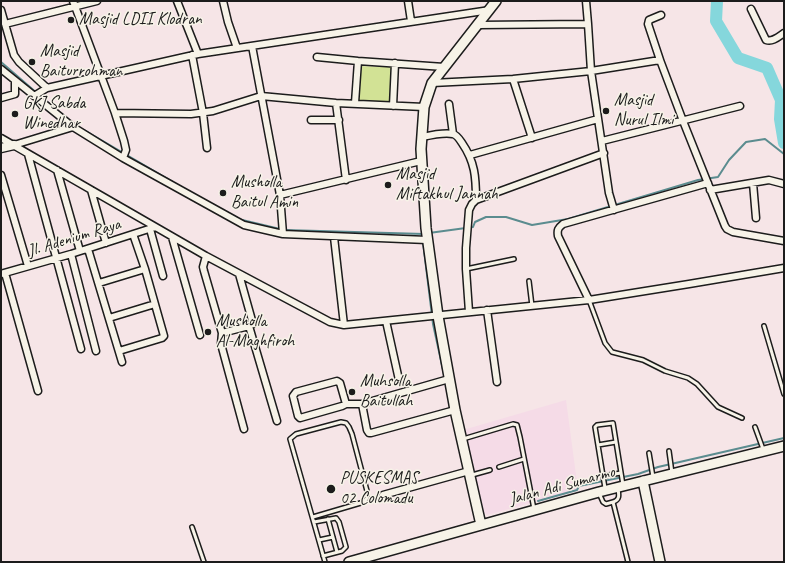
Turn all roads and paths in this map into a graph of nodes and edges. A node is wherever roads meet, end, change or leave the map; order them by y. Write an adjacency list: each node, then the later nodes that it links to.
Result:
1 (97, 1): 7 (street)
2 (177, 1): 19 (street)
3 (222, 1): 18 (street)
4 (408, 1): 12 (street)
5 (496, 1): 10 (main road)
6 (586, 1): 14 (street)
7 (74, 4): 13 (street); 27 (street)
8 (751, 9): 16 (street)
9 (1, 10): 13 (street)
10 (490, 10): 12 (street); 15 (main road)
11 (661, 15): 21 (street)
12 (411, 21): 17 (street)
13 (5, 24): 31 (street)
14 (588, 24): 15 (street); 26 (street)
15 (478, 25): 24 (main road)
16 (784, 33)
17 (252, 46): 18 (street); 33 (street)
18 (237, 48): 19 (street)
19 (195, 54): 27 (street); 42 (street)
20 (317, 57): 22 (street)
21 (660, 60): 26 (street); 46 (street)
22 (358, 61): 23 (street); 36 (street)
23 (395, 63): 24 (street); 38 (street)
24 (444, 67): 30 (main road)
25 (1, 69): 29 (street)
26 (591, 70): 28 (street); 43 (street)
27 (101, 76): 31 (street); 41 (street)
28 (513, 79): 30 (street); 51 (street)
29 (15, 81): 32 (street); 34 (street)
30 (432, 83): 40 (main road)
31 (45, 89): 32 (street)
32 (35, 95): 47 (street)
33 (260, 96): 35 (street); 42 (street); 69 (street)
34 (1, 98)
35 (336, 102): 36 (street); 45 (street)
36 (355, 104): 38 (street)
37 (450, 104): 48 (street)
38 (393, 106): 40 (street)
39 (740, 106): 46 (street)
40 (424, 107): 49 (main road)
41 (115, 113): 42 (street); 58 (street)
42 (203, 113): 55 (street)
43 (598, 119): 51 (street); 52 (street)
44 (311, 120): 45 (street)
45 (338, 120): 63 (street)
46 (683, 121): 52 (street); 64 (street)
47 (73, 127): 53 (street); 58 (street)
48 (453, 134): 49 (street); 59 (street)
49 (422, 137): 60 (main road)
50 (1, 138): 53 (street)
51 (532, 138): 59 (street)
52 (602, 141): 56 (street)
53 (14, 145): 54 (street); 57 (street)
54 (1, 148)
55 (207, 148)
56 (604, 153): 70 (street); 71 (street)
57 (28, 154): 61 (street); 85 (street)
58 (124, 154): 74 (street)
59 (470, 155): 70 (street)
60 (421, 161): 63 (street); 78 (main road)
61 (57, 170): 67 (street); 82 (street)
62 (1, 175): 87 (street)
63 (346, 180): 69 (street)
64 (706, 180): 68 (street); 71 (street)
65 (752, 183): 66 (street); 68 (street); 72 (street)
66 (784, 184)
67 (91, 190): 73 (street); 80 (street)
68 (710, 190): 79 (street)
69 (280, 195): 74 (street)
70 (476, 200): 90 (street)
71 (613, 207): 96 (street)
72 (756, 218)
73 (153, 228): 75 (street, Jl. Adenium Raya); 76 (street); 93 (street)
74 (283, 233): 77 (street)
75 (133, 234): 80 (street, Jl. Adenium Raya); 89 (street)
76 (172, 237): 84 (street); 107 (street)
77 (334, 237): 78 (street); 104 (street)
78 (425, 240): 101 (main road)
79 (784, 241)
80 (106, 243): 81 (street, Jl. Adenium Raya)
81 (88, 249): 82 (street, Jl. Adenium Raya); 95 (street)
82 (80, 251): 83 (street, Jl. Adenium Raya)
83 (71, 254): 85 (street, Jl. Adenium Raya); 110 (street)
84 (206, 256): 92 (street); 108 (street)
85 (57, 258): 87 (street, Jl. Adenium Raya); 109 (street)
86 (514, 259): 90 (lane)
87 (28, 266): 91 (street, Jl. Adenium Raya)
88 (784, 268): 96 (street)
89 (145, 269): 95 (street); 97 (street)
90 (466, 269): 100 (street)
91 (3, 273): 116 (street)
92 (239, 274): 104 (street); 106 (street)
93 (163, 276)
94 (529, 281): 98 (lane)
95 (99, 282): 102 (street)
96 (589, 300): 98 (street); 121 (lane)
97 (155, 304): 102 (street); 111 (street)
98 (532, 306): 99 (street)
99 (487, 310): 100 (street); 115 (street)
100 (469, 312): 101 (street)
101 (434, 316): 103 (street); 114 (main road)
102 (110, 318): 111 (street)
103 (386, 322): 104 (street); 113 (street)
104 (344, 325)
105 (764, 326): 117 (lane)
106 (250, 330): 108 (street); 122 (street)
107 (200, 335)
108 (221, 337): 124 (street)
109 (81, 349)
110 (96, 351)
111 (119, 351): 112 (street)
112 (122, 362)
113 (399, 380)
114 (446, 380): 119 (street); 120 (main road)
115 (497, 382)
116 (38, 391)
117 (784, 394)
118 (346, 404): 118 (street); 119 (street)
119 (362, 404): 120 (street)
120 (453, 411): 125 (main road)
121 (742, 418)
122 (277, 421)
123 (755, 427): 129 (lane)
124 (244, 429)
125 (460, 431): 132 (lane); 136 (main road)
126 (616, 442): 127 (lane); 127 (lane); 138 (lane)
127 (598, 446): 140 (lane)
128 (784, 446): 129 (main road, Jalan Adi Sumarmo)
129 (762, 447): 135 (main road, Jalan Adi Sumarmo)
130 (669, 451): 135 (lane)
131 (649, 453): 137 (lane)
132 (524, 459): 133 (lane); 143 (lane)
133 (499, 467)
134 (490, 470): 136 (lane)
135 (672, 470): 137 (main road, Jalan Adi Sumarmo)
136 (470, 473): 141 (street); 147 (main road)
137 (652, 475): 139 (main road, Jalan Adi Sumarmo)
138 (621, 480): 139 (main road, Jalan Adi Sumarmo); 140 (main road, Jalan Adi Sumarmo); 140 (lane); 142 (lane)
139 (643, 481): 157 (main road)
140 (603, 484): 142 (lane); 143 (main road, Jalan Adi Sumarmo)
141 (383, 495)
142 (613, 502): 156 (lane)
143 (534, 509): 147 (main road, Jalan Adi Sumarmo)
144 (312, 517): 144 (lane); 146 (lane)
145 (328, 519): 146 (lane); 149 (lane); 151 (lane)
146 (314, 522): 150 (lane)
147 (481, 525): 155 (main road, Jalan Adi Sumarmo)
148 (192, 527): 153 (lane)
149 (333, 537): 150 (lane); 151 (lane)
150 (319, 540): 152 (lane)
151 (337, 552): 152 (lane)
152 (323, 556): 154 (lane)
153 (204, 562)
154 (324, 562)
155 (349, 562)
156 (628, 562)
157 (660, 562)

